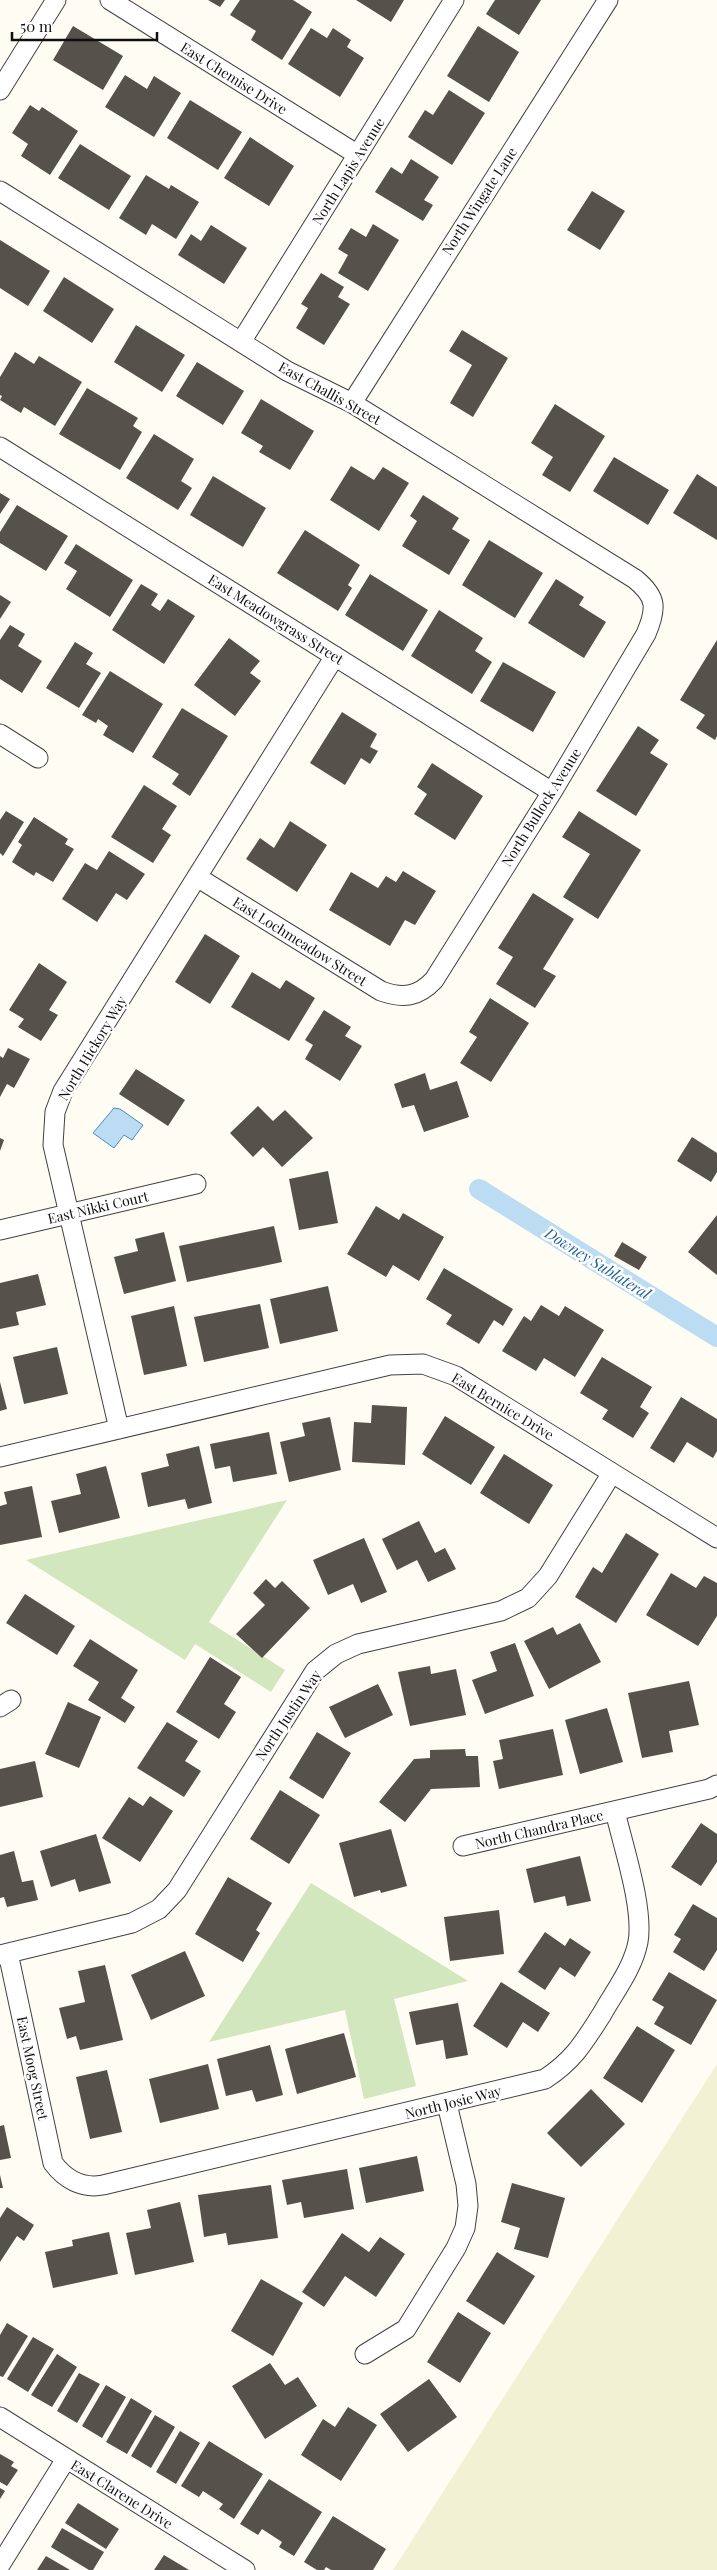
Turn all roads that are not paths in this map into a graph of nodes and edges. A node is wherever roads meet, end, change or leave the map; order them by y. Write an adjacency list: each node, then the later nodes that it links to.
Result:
1 (56, 0): 5 (street)
2 (110, 0): 6 (street, East Chemise Drive)
3 (454, 0): 6 (street, North Lapis Avenue)
4 (608, 0): 9 (street, North Wingate Lane)
5 (0, 90)
6 (358, 155): 8 (street, North Lapis Avenue)
7 (0, 192): 8 (street, East Challis Street)
8 (241, 342): 9 (street, East Challis Street)
9 (352, 403): 11 (street, East Challis Street)
10 (0, 447): 12 (street, East Meadowgrass Street)
11 (654, 602): 15 (street, North Bullock Avenue)
12 (335, 656): 15 (street, East Meadowgrass Street); 16 (street, North Hickory Way)
13 (0, 734): 14 (street)
14 (38, 758)
15 (552, 792): 17 (street, North Bullock Avenue)
16 (197, 877): 17 (street, East Lochmeadow Street); 19 (street, North Hickory Way)
17 (407, 997)
18 (196, 1184): 19 (street, East Nikki Court)
19 (69, 1214): 20 (street, East Nikki Court); 21 (street, North Hickory Way)
20 (0, 1230)
21 (119, 1429): 22 (street); 23 (street, East Bernice Drive)
22 (0, 1457)
23 (612, 1473): 24 (street, East Bernice Drive); 28 (street, North Justin Way)
24 (717, 1538)
25 (717, 1785): 26 (street, North Chandra Place)
26 (615, 1811): 27 (street, North Chandra Place); 29 (street, North Josie Way)
27 (464, 1846)
28 (4, 1954): 30 (street, East Moog Street)
29 (447, 2104): 30 (street, North Josie Way); 31 (street)
30 (68, 2178)
31 (365, 2354)
32 (0, 2418): 33 (street, East Clarene Drive)
33 (66, 2459): 34 (street); 35 (street, East Clarene Drive)
34 (0, 2565)
35 (244, 2570)

